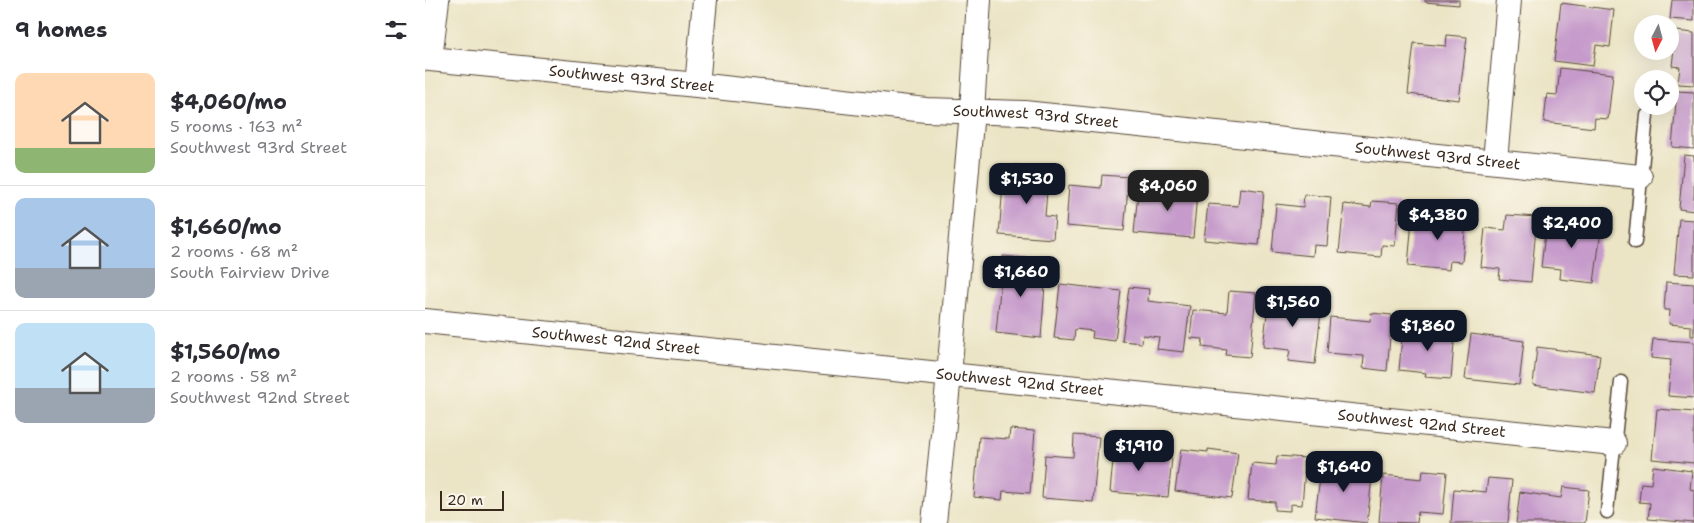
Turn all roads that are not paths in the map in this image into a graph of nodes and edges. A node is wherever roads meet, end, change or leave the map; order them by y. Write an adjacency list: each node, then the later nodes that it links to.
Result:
1 (437, 0): 5 (street, Southwest 93rd Street)
2 (705, 0): 5 (street)
3 (979, 0): 6 (street)
4 (1509, 0): 8 (street)
5 (697, 85): 6 (street, Southwest 93rd Street)
6 (972, 111): 8 (street, Southwest 93rd Street); 12 (street)
7 (1647, 115): 9 (lane)
8 (1495, 161): 9 (street, Southwest 93rd Street)
9 (1640, 177): 10 (lane)
10 (1635, 242)
11 (425, 321): 12 (street, Southwest 92nd Street)
12 (949, 375): 14 (street, Southwest 92nd Street); 16 (street)
13 (1621, 382): 14 (lane)
14 (1614, 443): 15 (lane)
15 (1607, 512)
16 (934, 523)

